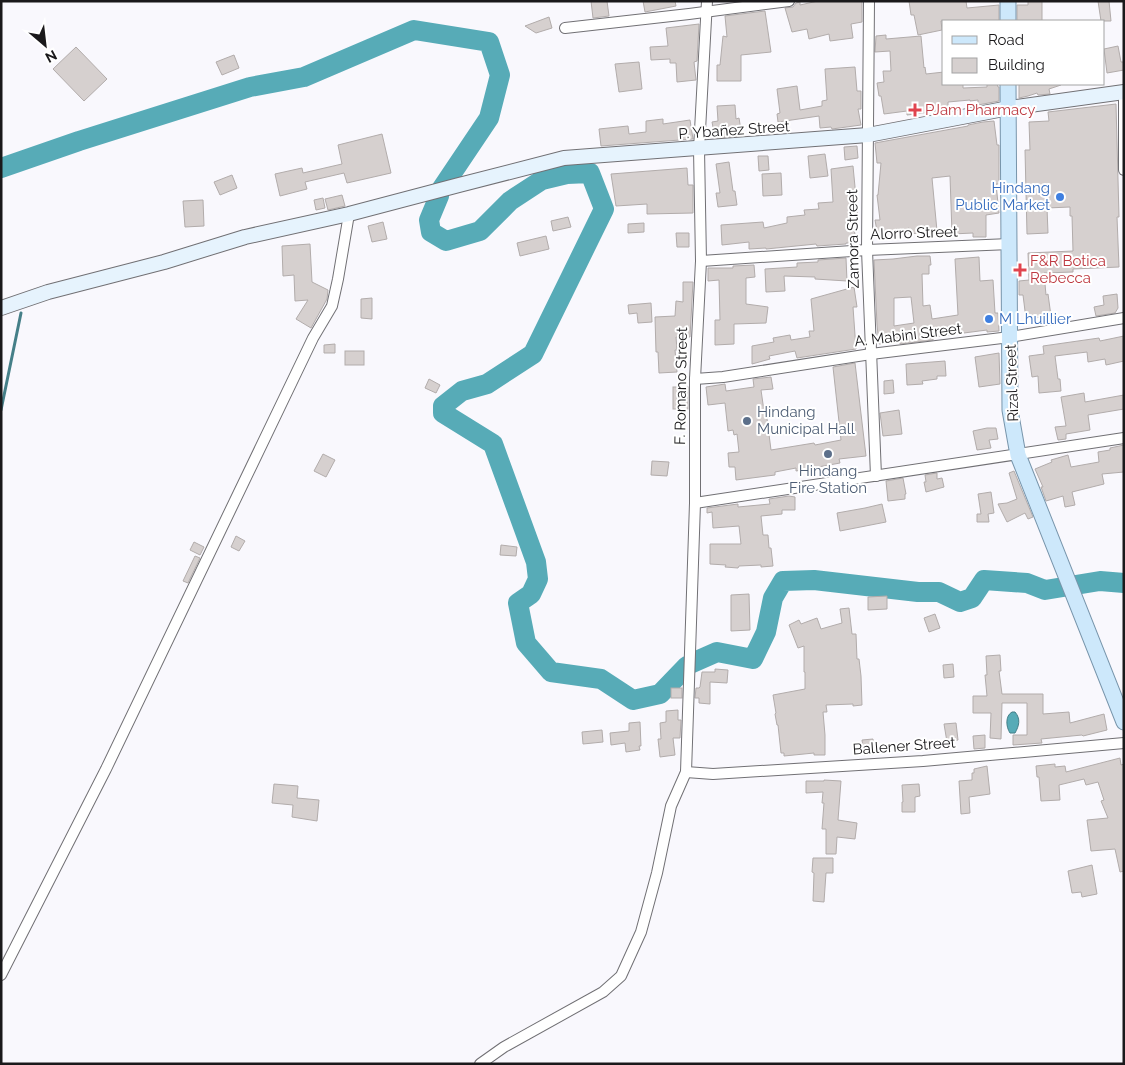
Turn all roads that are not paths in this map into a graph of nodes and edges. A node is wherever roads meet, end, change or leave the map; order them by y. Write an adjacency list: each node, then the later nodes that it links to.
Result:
1 (789, 1): 4 (street)
2 (869, 1): 10 (street, Zamora Street)
3 (1008, 1): 5 (main road)
4 (707, 7): 6 (street); 11 (street, F. Romano Street)
5 (1008, 20)
6 (565, 28)
7 (1008, 85): 9 (main road, Rizal Street)
8 (1124, 92): 9 (street, P. Ybañez Street); 12 (street)
9 (1009, 108): 10 (street, P. Ybañez Street); 14 (main road, Rizal Street)
10 (868, 135): 11 (street, P. Ybañez Street); 15 (street, Zamora Street)
11 (699, 149): 13 (street, P. Ybañez Street); 16 (street, F. Romano Street)
12 (1124, 170)
13 (349, 214): 17 (street, P. Ybañez Street); 29 (street)
14 (1010, 244): 15 (street, Alorro Street); 19 (main road, Rizal Street)
15 (867, 250): 16 (street, Alorro Street); 20 (street, Zamora Street)
16 (701, 261): 21 (street, F. Romano Street)
17 (1, 308)
18 (1124, 318): 19 (street, A. Mabini Street)
19 (1010, 336): 20 (street, A. Mabini Street); 23 (main road, Rizal Street)
20 (871, 354): 21 (street, A. Mabini Street); 24 (street, Zamora Street)
21 (695, 379): 25 (street, F. Romano Street)
22 (1124, 438): 23 (street)
23 (1018, 454): 24 (street); 26 (main road, Rizal Street)
24 (876, 476): 25 (street)
25 (695, 503): 28 (street, F. Romano Street)
26 (1124, 722)
27 (1124, 743): 28 (street, Ballener Street)
28 (686, 772): 30 (street)
29 (1, 975)
30 (480, 1064)

